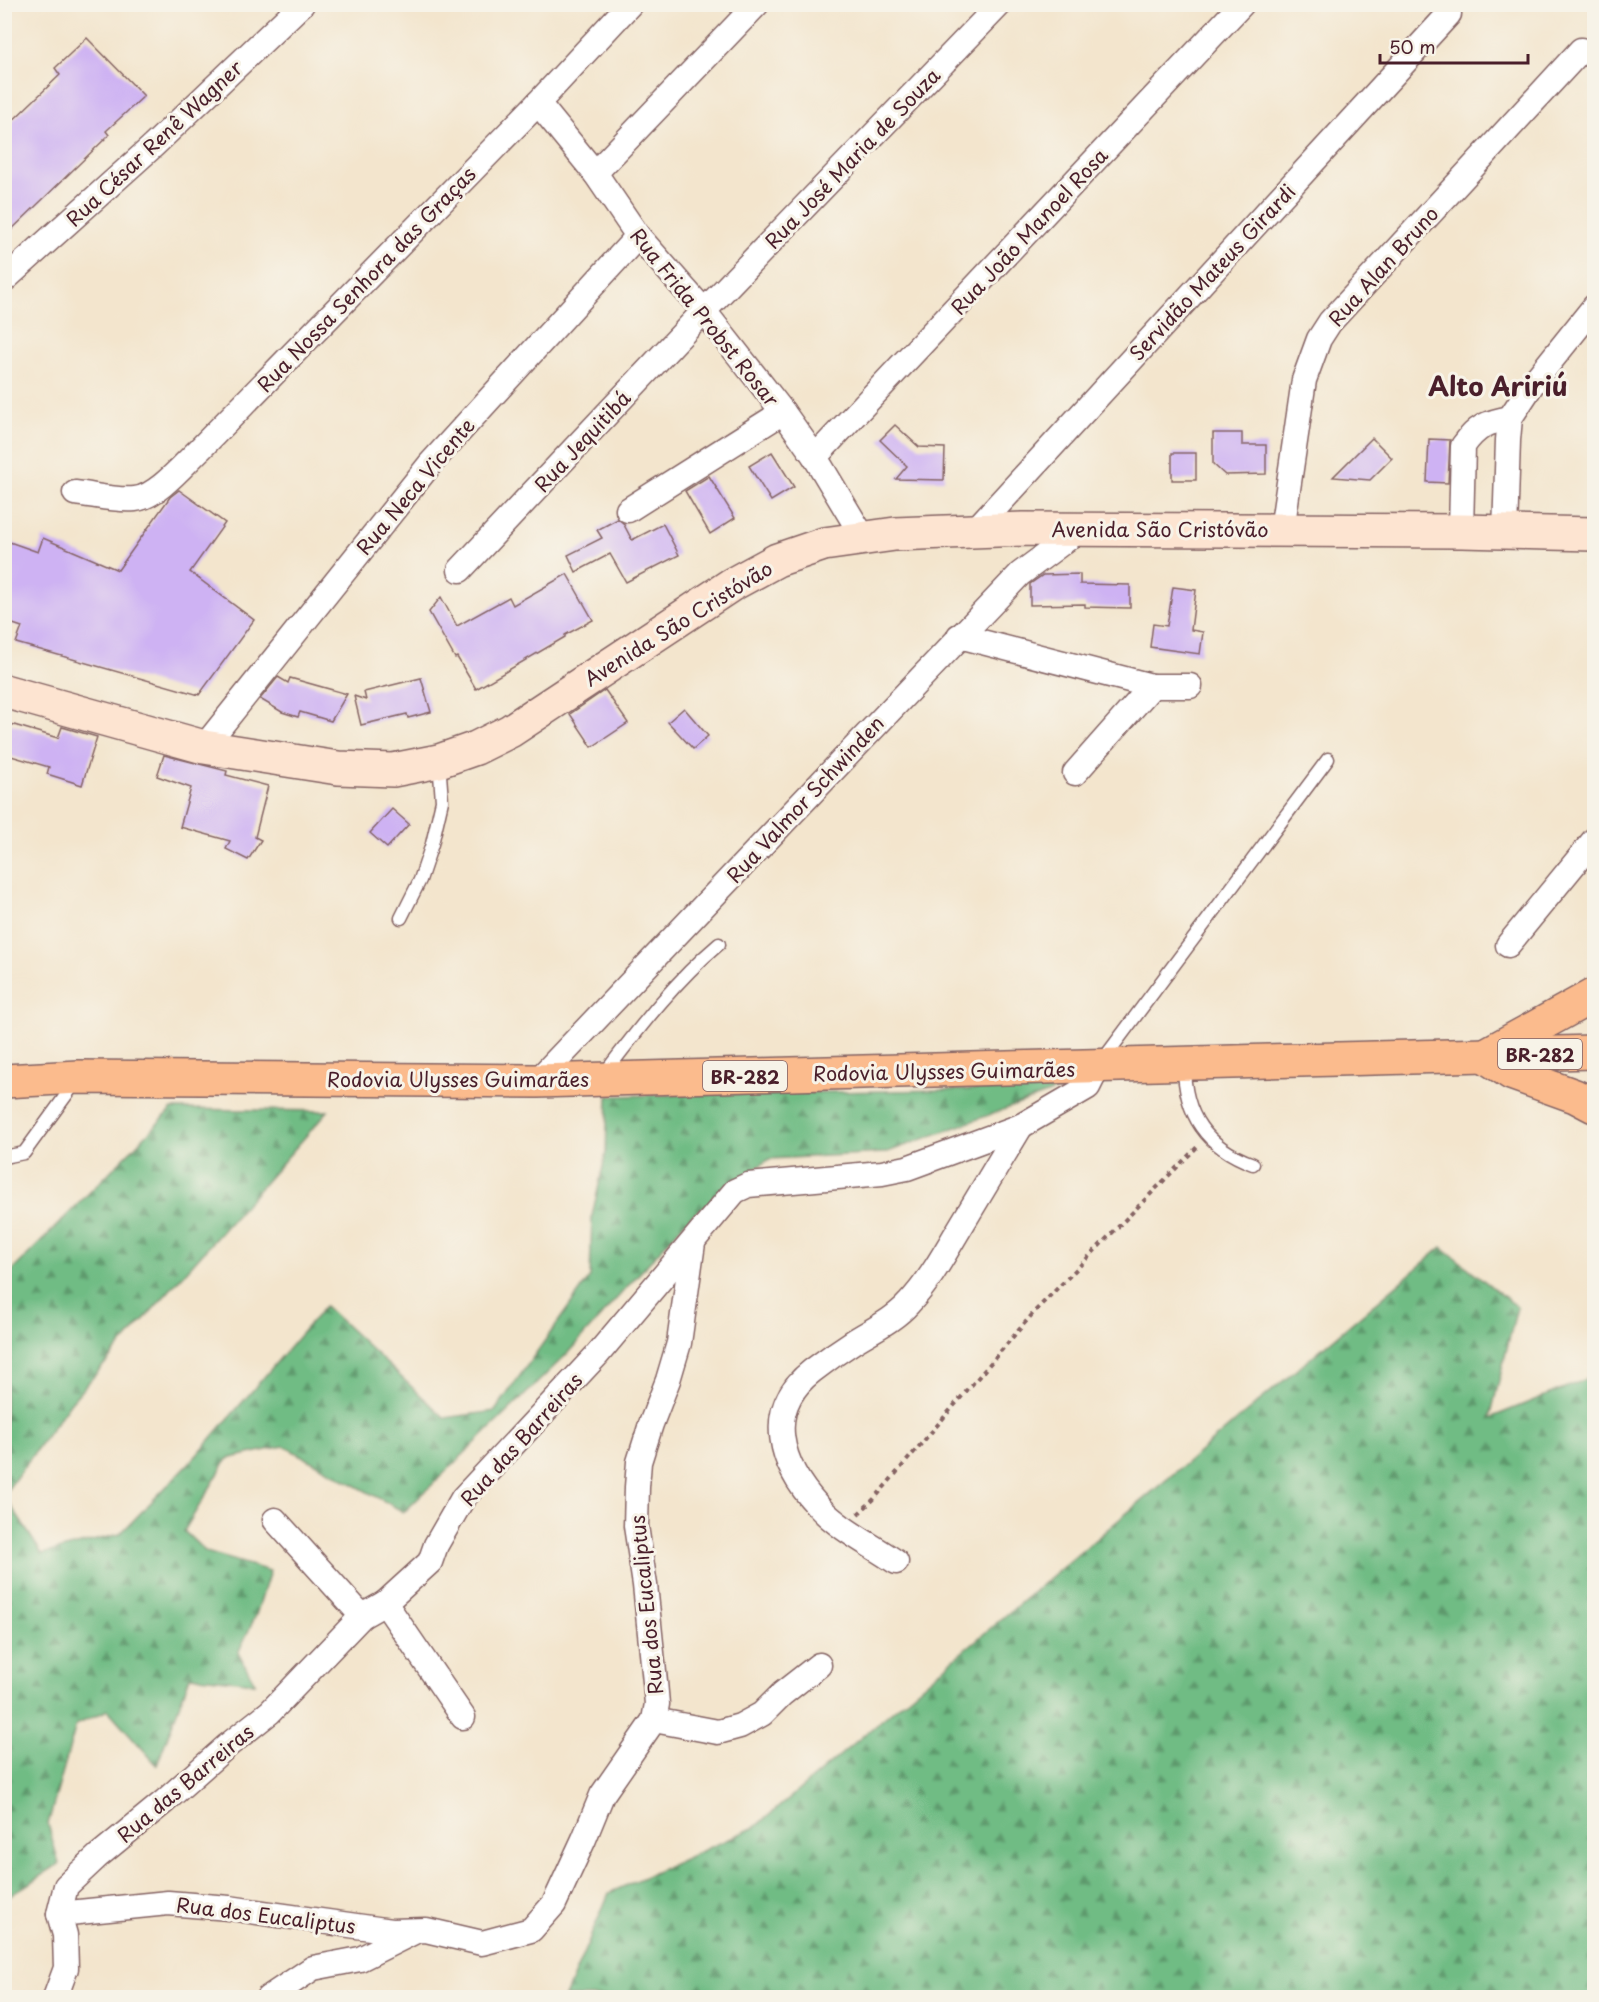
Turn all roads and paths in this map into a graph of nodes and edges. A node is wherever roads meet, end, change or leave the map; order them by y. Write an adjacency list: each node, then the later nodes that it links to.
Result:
1 (630, 4): 8 (street, Rua Nossa Senhora das Graças)
2 (757, 4): 9 (street)
3 (1000, 4): 13 (street, Rua José Maria de Souza)
4 (1242, 4): 16 (street, Rua João Manoel Rosa)
5 (294, 7): 11 (street, Rua César Renê Wagner)
6 (1449, 14): 20 (street, Servidão Mateus Girardi)
7 (1581, 50): 21 (street, Rua Alan Bruno)
8 (538, 103): 9 (street, Rua Frida Probst Rosar); 17 (street, Rua Nossa Senhora das Graças)
9 (595, 173): 10 (street, Rua Frida Probst Rosar)
10 (638, 236): 13 (street, Rua Frida Probst Rosar); 31 (street, Rua Neca Vicente)
11 (4, 280)
12 (1594, 307): 15 (street)
13 (704, 311): 14 (street, Rua Frida Probst Rosar); 26 (street, Rua Jequitibá)
14 (783, 412): 16 (street, Rua Frida Probst Rosar); 18 (street)
15 (1510, 418): 22 (street); 23 (street)
16 (815, 457): 25 (street, Rua Frida Probst Rosar)
17 (75, 493)
18 (628, 510)
19 (1082, 528): 20 (main road, Avenida São Cristóvão); 21 (main road, Avenida São Cristóvão); 27 (street, Rua Valmor Schwinden)
20 (975, 530): 25 (main road, Avenida São Cristóvão)
21 (1282, 530): 22 (main road, Avenida São Cristóvão)
22 (1461, 531): 23 (main road, Avenida São Cristóvão)
23 (1505, 533): 24 (main road, Avenida São Cristóvão)
24 (1594, 534)
25 (863, 537): 33 (main road, Avenida São Cristóvão)
26 (460, 570)
27 (959, 636): 28 (street); 47 (street, Rua Valmor Schwinden)
28 (1152, 686): 29 (street); 34 (street)
29 (1190, 686)
30 (4, 691): 31 (main road, Avenida São Cristóvão)
31 (204, 747): 33 (main road, Avenida São Cristóvão)
32 (1328, 759): 43 (lane)
33 (439, 761): 36 (lane)
34 (1075, 773)
35 (1594, 840): 38 (street)
36 (401, 918)
37 (719, 944): 45 (lane)
38 (1508, 945)
39 (1594, 995): 41 (highway)
40 (1594, 1052): 41 (highway, Rodovia Ulysses Guimarães / BR-282)
41 (1485, 1056): 42 (highway, Rodovia Ulysses Guimarães / BR-282); 48 (highway)
42 (1184, 1064): 43 (highway, Rodovia Ulysses Guimarães / BR-282); 50 (lane)
43 (1098, 1067): 45 (highway, Rodovia Ulysses Guimarães / BR-282); 49 (street, Rua das Barreiras)
44 (78, 1077): 46 (highway, Rodovia Ulysses Guimarães / BR-282); 47 (highway, Rodovia Ulysses Guimarães / BR-282); 51 (lane)
45 (600, 1080): 47 (highway, Rodovia Ulysses Guimarães / BR-282)
46 (4, 1081)
47 (537, 1081)
48 (1594, 1106)
49 (1021, 1125): 53 (street, Rua das Barreiras); 55 (street)
50 (1208, 1136): 52 (lane); 55 (path)
51 (4, 1157)
52 (1253, 1164)
53 (693, 1243): 57 (street, Rua das Barreiras); 61 (street, Rua dos Eucaliptus)
54 (275, 1520): 58 (street)
55 (844, 1528): 56 (street)
56 (896, 1562)
57 (385, 1603): 58 (street, Rua das Barreiras); 60 (street)
58 (362, 1616): 62 (street, Rua das Barreiras)
59 (819, 1665): 61 (street)
60 (463, 1717)
61 (654, 1720): 63 (street, Rua dos Eucaliptus)
62 (59, 1914): 63 (street, Rua dos Eucaliptus); 64 (street, Rua das Barreiras)
63 (419, 1930): 65 (street)
64 (55, 1998)
65 (268, 1998)

